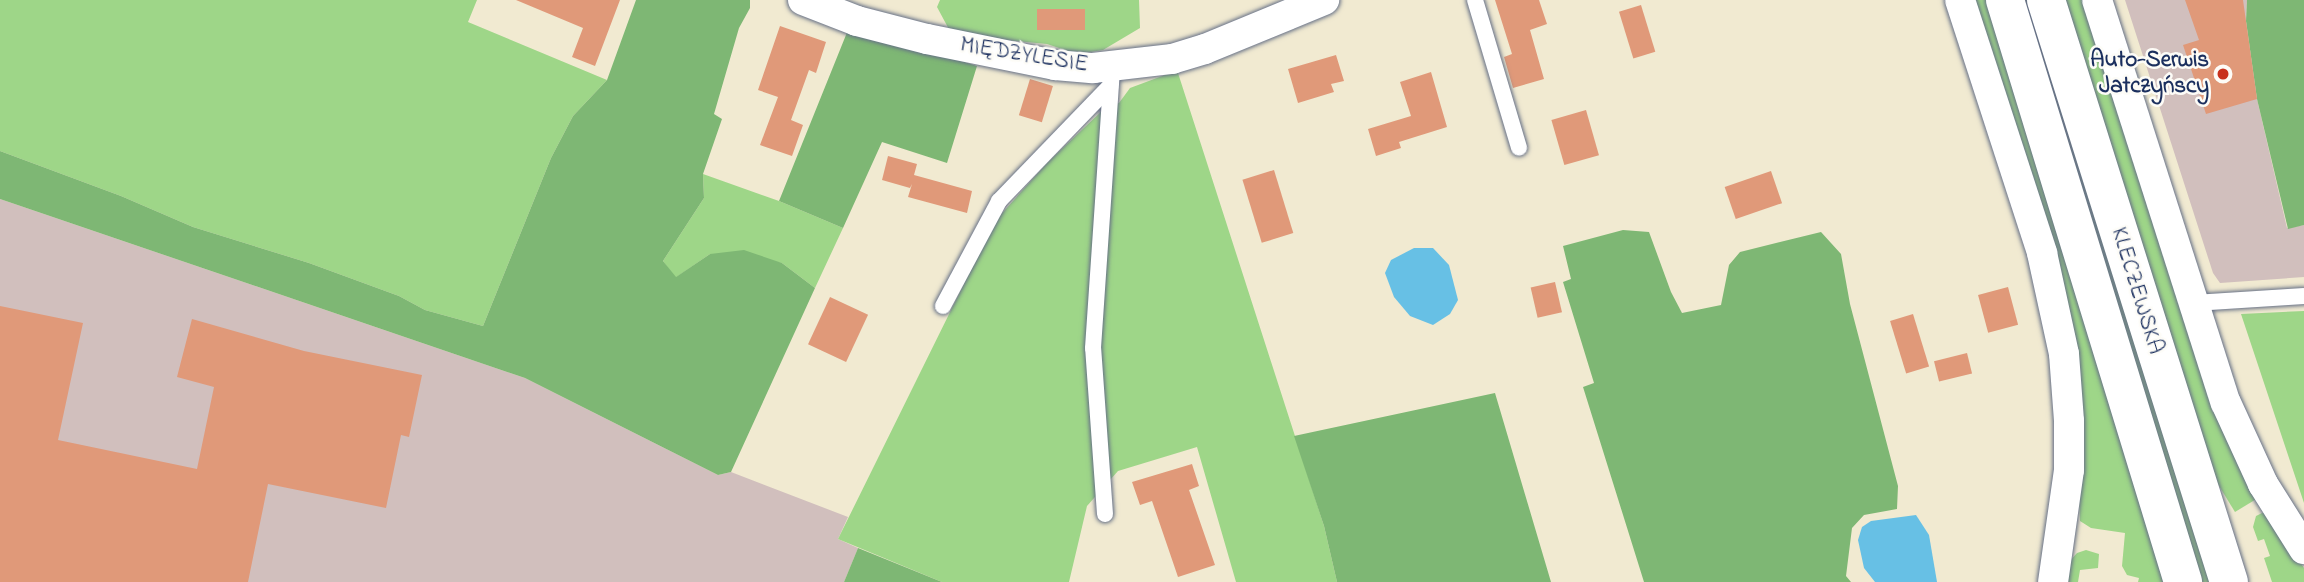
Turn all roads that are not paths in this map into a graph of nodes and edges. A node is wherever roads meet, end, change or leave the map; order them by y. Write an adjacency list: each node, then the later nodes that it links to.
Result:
1 (803, 0): 9 (street, MIĘDZYLESIE)
2 (1324, 0): 8 (street, MIĘDZYLESIE)
3 (1475, 0): 10 (lane)
4 (1960, 0): 16 (street)
5 (2005, 0): 17 (main road, KLECZEWSKA)
6 (2046, 0): 18 (main road, KLECZEWSKA)
7 (2097, 0): 12 (street)
8 (1289, 7): 9 (street, MIĘDZYLESIE)
9 (1111, 77): 13 (lane); 14 (lane)
10 (1519, 148)
11 (2304, 296): 12 (lane)
12 (2194, 303): 15 (street)
13 (943, 306)
14 (1105, 514)
15 (2304, 549)
16 (2053, 582)
17 (2183, 582)
18 (2229, 582)

